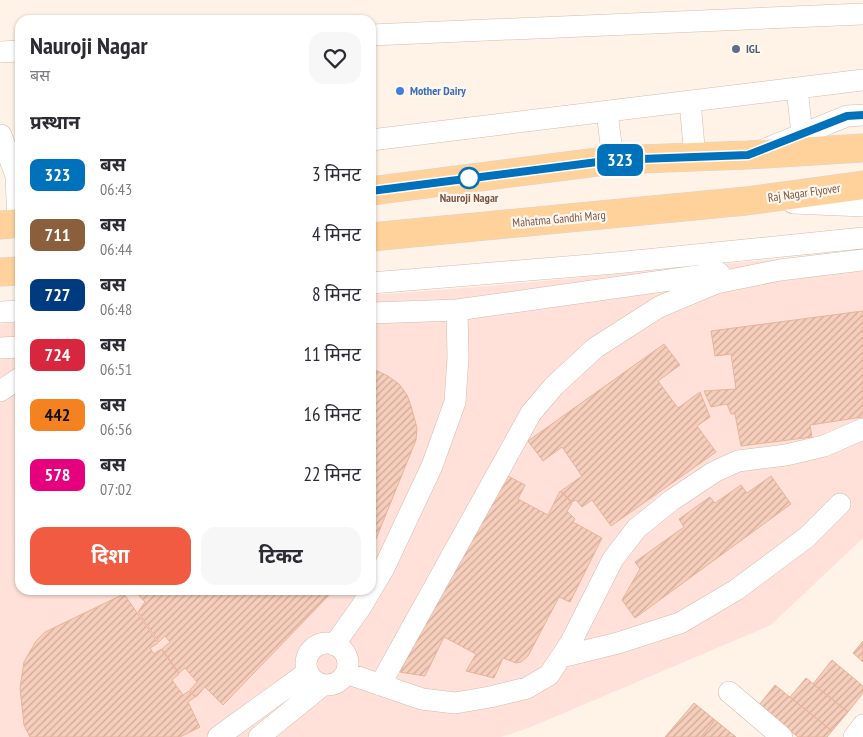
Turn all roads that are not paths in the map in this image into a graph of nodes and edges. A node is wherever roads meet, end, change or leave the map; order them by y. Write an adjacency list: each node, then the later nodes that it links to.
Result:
1 (863, 14): 2 (street)
2 (376, 36)
3 (15, 51): 4 (street)
4 (0, 52)
5 (863, 80): 6 (street)
6 (797, 88): 7 (street); 12 (street)
7 (690, 102): 8 (street); 18 (street)
8 (607, 112): 15 (street); 19 (street)
9 (863, 115): 12 (street)
10 (0, 128): 13 (street)
11 (15, 134): 13 (street)
12 (802, 134): 17 (street)
13 (1, 135): 14 (street); 20 (street)
14 (0, 139)
15 (376, 139)
16 (863, 148): 17 (main road)
17 (748, 155): 18 (main road)
18 (695, 157): 19 (main road)
19 (613, 160): 22 (main road)
20 (15, 169)
21 (863, 185): 23 (main road, Raj Nagar Flyover)
22 (376, 190)
23 (746, 201): 25 (street); 27 (main road, Mahatma Gandhi Marg)
24 (15, 205): 26 (street)
25 (863, 206)
26 (13, 224)
27 (376, 237)
28 (863, 238): 33 (street)
29 (863, 253): 34 (street)
30 (863, 260): 50 (street)
31 (15, 270): 32 (main road)
32 (0, 272)
33 (376, 283)
34 (457, 310): 37 (street); 44 (street)
35 (15, 311): 36 (street)
36 (0, 312)
37 (376, 313)
38 (15, 346): 39 (street)
39 (0, 348)
40 (15, 381): 41 (street)
41 (0, 390)
42 (863, 429): 47 (street)
43 (840, 504): 47 (street)
44 (376, 582)
45 (368, 595): 46 (street)
46 (334, 645): 48 (street); 49 (street)
47 (561, 657): 50 (street)
48 (346, 673): 49 (street); 50 (street)
49 (316, 678): 53 (street); 54 (street)
50 (380, 685)
51 (729, 692): 55 (street)
52 (863, 725): 56 (street)
53 (218, 737)
54 (259, 737)
55 (782, 737)
56 (854, 737)

